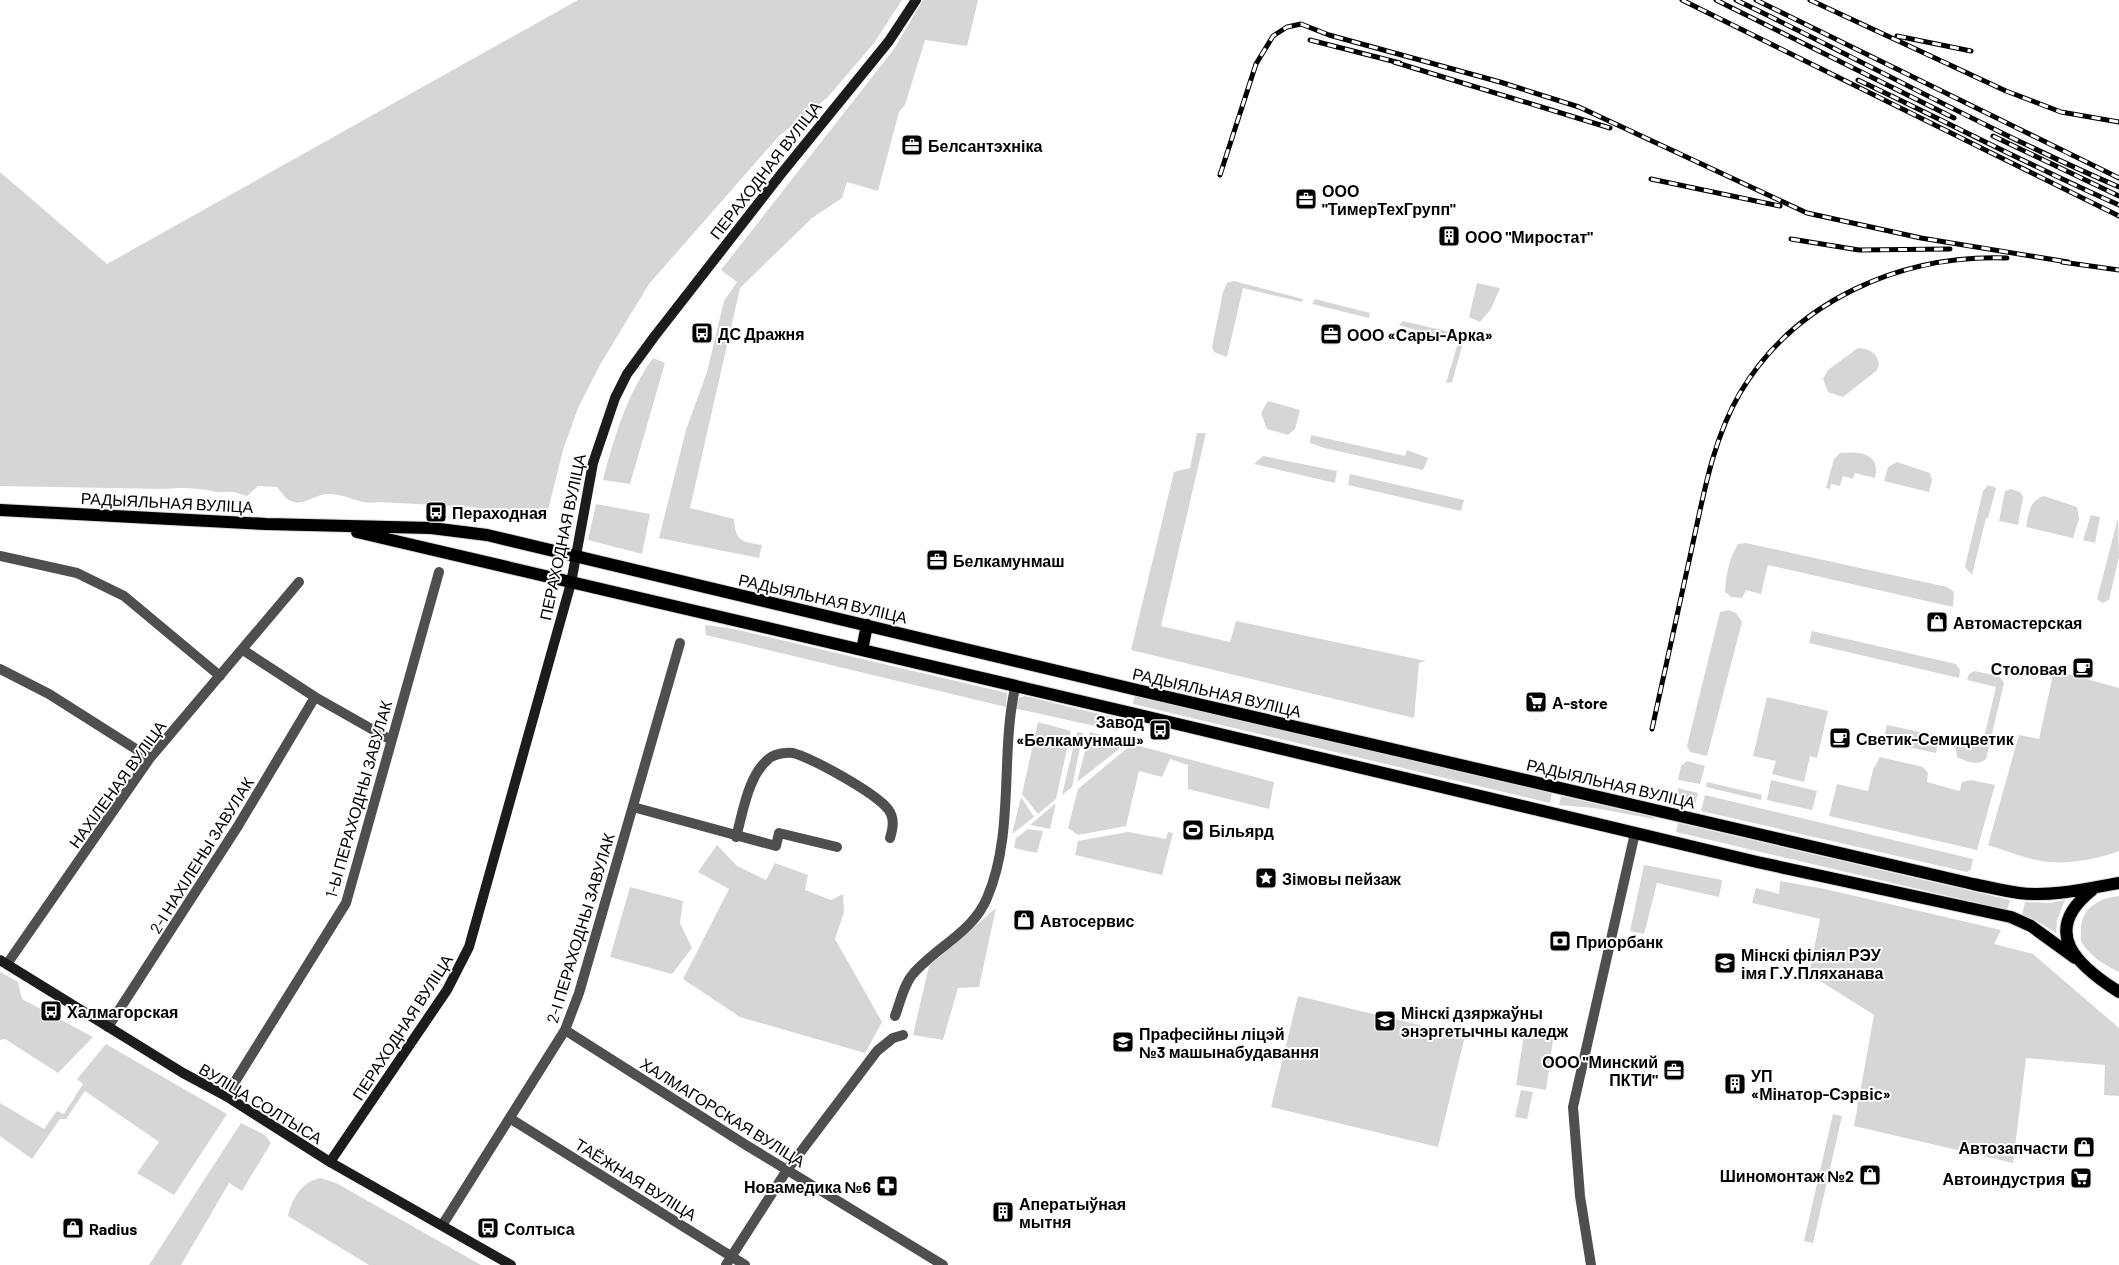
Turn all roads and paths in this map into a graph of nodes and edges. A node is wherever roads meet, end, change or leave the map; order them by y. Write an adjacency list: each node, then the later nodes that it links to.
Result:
1 (916, 0): 5 (street, ПЕРАХОДНАЯ ВУЛІЦА)
2 (0, 510): 3 (main road, РАДЫЯЛЬНАЯ ВУЛІЦА)
3 (332, 527): 5 (main road, РАДЫЯЛЬНАЯ ВУЛІЦА); 8 (main road, РАДЫЯЛЬНАЯ ВУЛІЦА)
4 (0, 556): 14 (street)
5 (576, 557): 8 (street, ПЕРАХОДНАЯ ВУЛІЦА); 9 (main road, РАДЫЯЛЬНАЯ ВУЛІЦА)
6 (439, 572): 17 (street, 1-Ы ПЕРАХОДНЫ ЗАВУЛАК)
7 (299, 582): 11 (street, НАХІЛЕНАЯ ВУЛІЦА)
8 (571, 583): 12 (main road, РАДЫЯЛЬНАЯ ВУЛІЦА); 35 (street, ПЕРАХОДНАЯ ВУЛІЦА)
9 (867, 625): 12 (main road); 25 (main road, РАДЫЯЛЬНАЯ ВУЛІЦА)
10 (680, 643): 19 (street, 2-І ПЕРАХОДНЫ ЗАВУЛАК)
11 (243, 650): 14 (street, НАХІЛЕНАЯ ВУЛІЦА); 16 (street)
12 (862, 650): 15 (main road, РАДЫЯЛЬНАЯ ВУЛІЦА)
13 (0, 670): 18 (street)
14 (220, 676): 18 (street, НАХІЛЕНАЯ ВУЛІЦА)
15 (1015, 688): 20 (main road, РАДЫЯЛЬНАЯ ВУЛІЦА); 29 (street)
16 (315, 697): 17 (street); 30 (street, 2-І НАХІЛЕНЫ ЗАВУЛАК)
17 (391, 740): 33 (street, 1-Ы ПЕРАХОДНЫ ЗАВУЛАК)
18 (150, 758): 27 (street, НАХІЛЕНАЯ ВУЛІЦА)
19 (634, 807): 21 (street); 31 (street, 2-І ПЕРАХОДНЫ ЗАВУЛАК)
20 (1635, 833): 26 (main road, РАДЫЯЛЬНАЯ ВУЛІЦА); 42 (street)
21 (736, 837): 22 (street); 23 (street)
22 (890, 838)
23 (837, 847)
24 (2119, 883): 25 (main road, РАДЫЯЛЬНАЯ ВУЛІЦА)
25 (2094, 888): 26 (main road)
26 (2075, 958): 28 (main road, РАДЫЯЛЬНАЯ ВУЛІЦА)
27 (4, 962): 30 (street, ВУЛІЦА СОЛТЫСА)
28 (2119, 992)
29 (895, 1016)
30 (108, 1027): 33 (street, ВУЛІЦА СОЛТЫСА)
31 (565, 1030): 34 (street, 2-І ПЕРАХОДНЫ ЗАВУЛАК); 36 (street, ХАЛМАГОРСКАЯ ВУЛІЦА)
32 (903, 1035): 36 (street)
33 (226, 1096): 35 (street, ВУЛІЦА СОЛТЫСА)
34 (511, 1119): 37 (street, 2-І ПЕРАХОДНЫ ЗАВУЛАК); 38 (street, ТАЁЖНАЯ ВУЛІЦА)
35 (330, 1162): 37 (street, ВУЛІЦА СОЛТЫСА)
36 (788, 1170): 38 (street); 41 (street, ХАЛМАГОРСКАЯ ВУЛІЦА)
37 (443, 1224): 39 (street, ВУЛІЦА СОЛТЫСА)
38 (729, 1261): 40 (street, ТАЁЖНАЯ ВУЛІЦА)
39 (511, 1265)
40 (744, 1265)
41 (943, 1265)
42 (1591, 1265)

